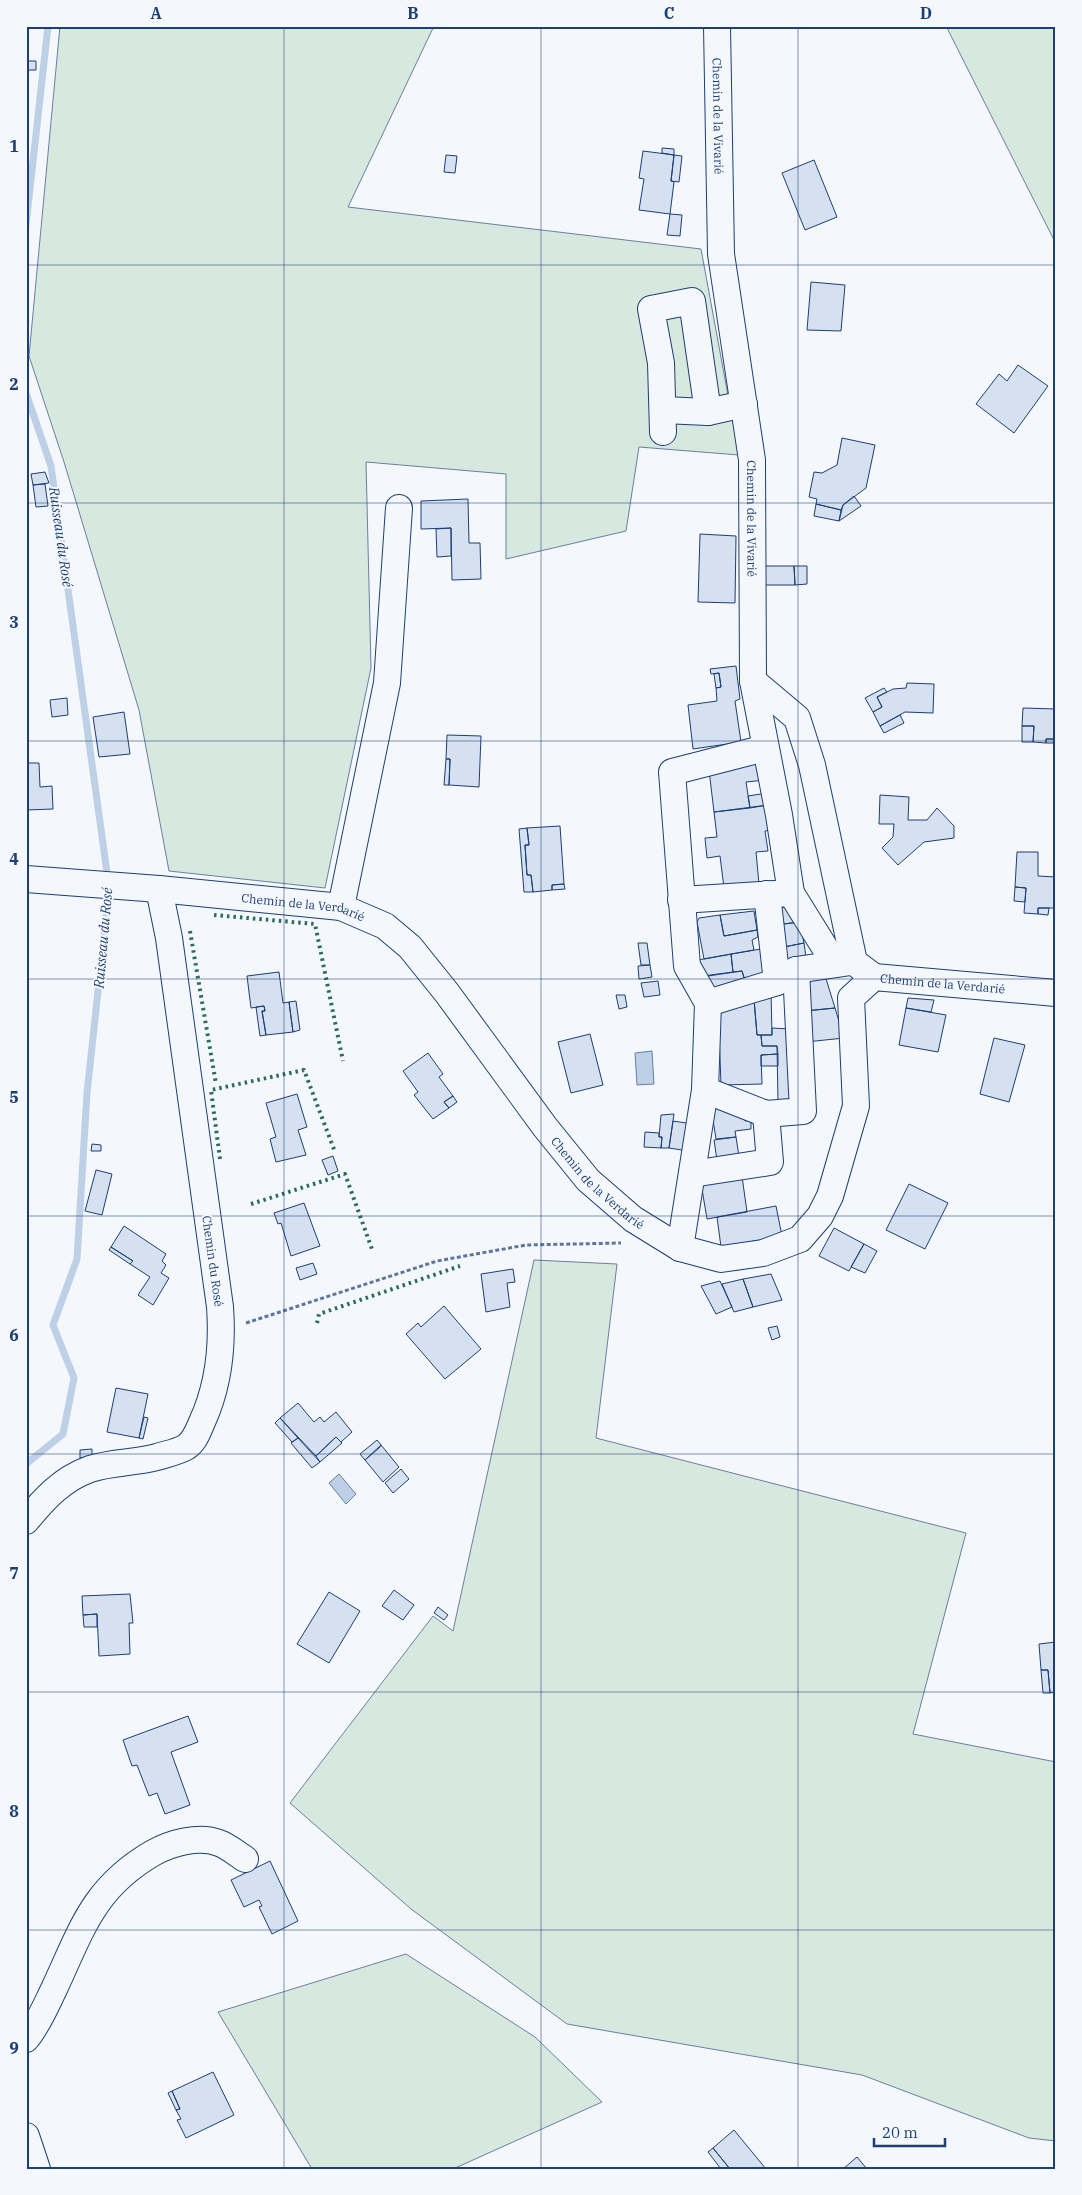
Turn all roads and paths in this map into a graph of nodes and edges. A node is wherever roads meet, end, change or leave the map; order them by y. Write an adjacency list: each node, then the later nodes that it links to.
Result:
1 (717, 26): 4 (street, Chemin de la Vivarié)
2 (700, 354): 3 (street); 3 (street); 5 (street)
3 (661, 363): 5 (street)
4 (744, 404): 5 (street); 7 (street, Chemin de la Vivarié)
5 (708, 412)
6 (399, 508): 13 (street)
7 (753, 680): 8 (street, Chemin de la Vivarié); 14 (street)
8 (766, 748): 11 (street, Chemin de la Vivarié); 12 (street)
9 (26, 879): 10 (street, Chemin de la Verdarié)
10 (159, 888): 13 (street, Chemin de la Verdarié); 22 (street, Chemin du Rosé)
11 (779, 893): 12 (street); 14 (street); 15 (street, Chemin de la Vivarié)
12 (681, 900): 17 (street)
13 (341, 907): 21 (street, Chemin de la Verdarié)
14 (854, 967): 15 (street); 16 (street, Chemin de la Verdarié); 21 (street, Chemin de la Verdarié)
15 (786, 976): 17 (street); 19 (street, Chemin de la Vivarié)
16 (1056, 993)
17 (708, 1003): 18 (street)
18 (705, 1090): 19 (street); 20 (street)
19 (766, 1114): 20 (street)
20 (692, 1174): 21 (street)
21 (669, 1241): 22 (path)
22 (222, 1331): 23 (street, Chemin du Rosé)
23 (26, 1521)
24 (245, 1858): 25 (street)
25 (26, 2039)
26 (26, 2136): 27 (street)
27 (37, 2169)

